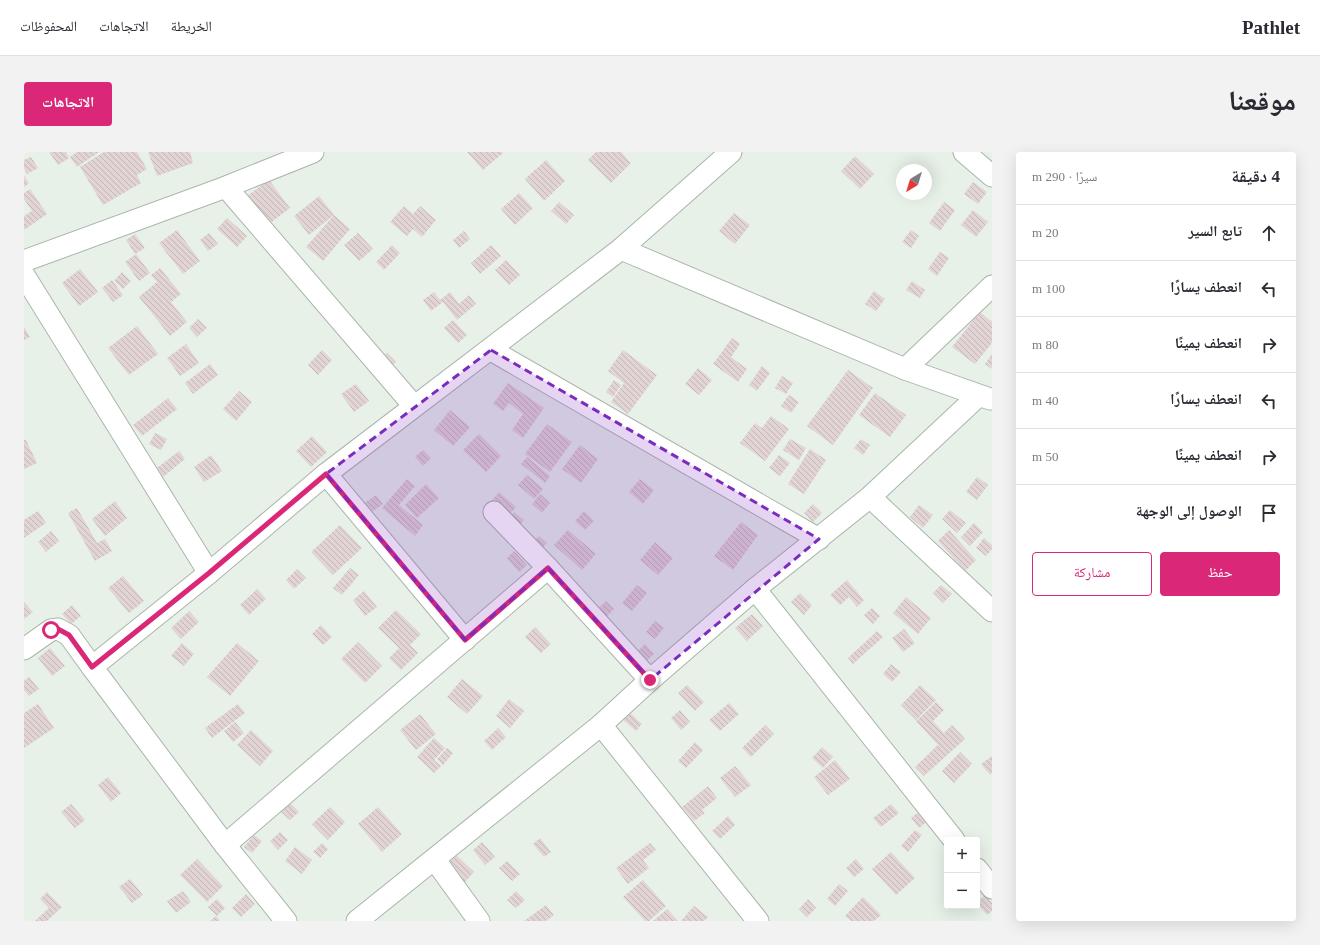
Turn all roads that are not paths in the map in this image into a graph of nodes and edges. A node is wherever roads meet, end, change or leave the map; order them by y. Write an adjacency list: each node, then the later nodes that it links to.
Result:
1 (313, 152): 5 (street)
2 (731, 152): 6 (street)
3 (964, 152): 4 (street)
4 (992, 176)
5 (226, 187): 7 (street); 13 (street)
6 (621, 249): 10 (street); 11 (street)
7 (24, 261)
8 (24, 275): 19 (street)
9 (992, 286): 11 (street)
10 (491, 350): 13 (street); 17 (street)
11 (905, 368): 12 (street)
12 (985, 398): 15 (street)
13 (414, 406): 14 (street)
14 (326, 474): 19 (street); 22 (street)
15 (870, 498): 17 (street); 21 (street)
16 (494, 512): 18 (street)
17 (819, 539): 20 (street)
18 (548, 568): 22 (street); 25 (street)
19 (209, 573): 24 (street)
20 (755, 589): 25 (street); 27 (street)
21 (992, 611)
22 (465, 640): 28 (street)
23 (24, 649): 24 (street)
24 (92, 667): 28 (street)
25 (650, 680): 26 (street)
26 (601, 725): 29 (street); 35 (street)
27 (952, 837)
28 (225, 845): 32 (street)
29 (435, 860): 33 (street); 34 (street)
30 (980, 873): 31 (street)
31 (992, 888)
32 (286, 921)
33 (357, 921)
34 (479, 921)
35 (758, 921)

